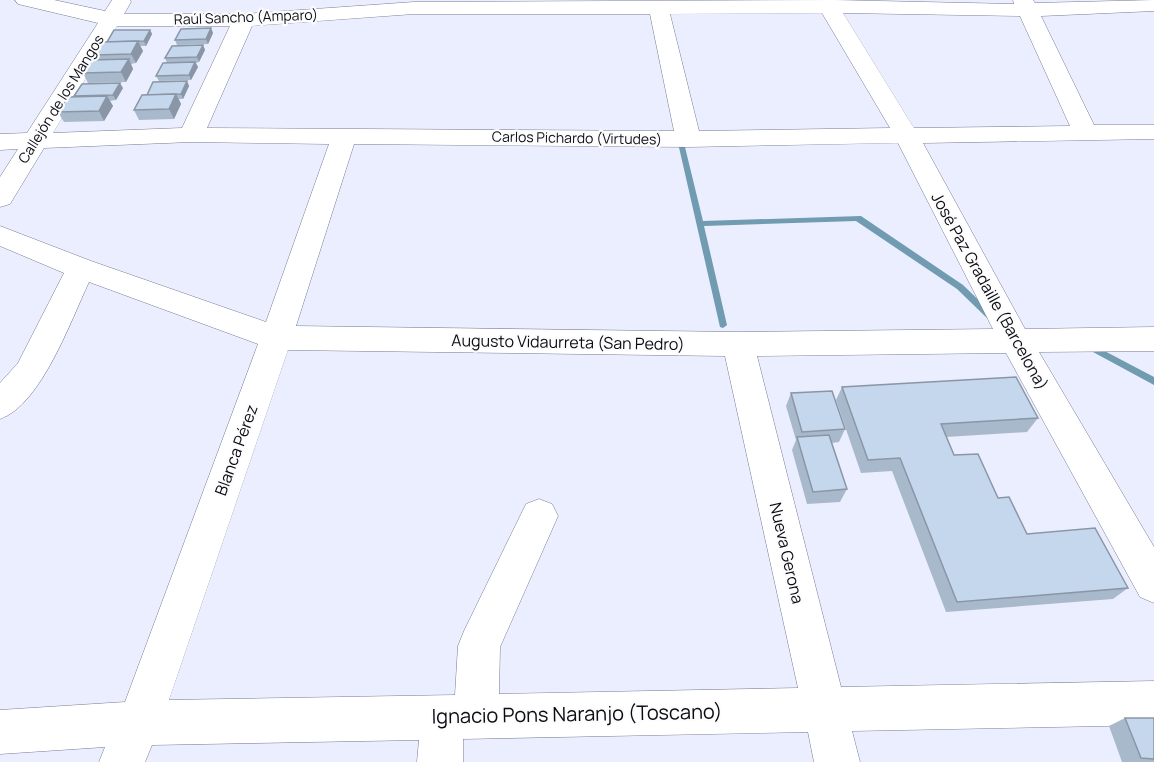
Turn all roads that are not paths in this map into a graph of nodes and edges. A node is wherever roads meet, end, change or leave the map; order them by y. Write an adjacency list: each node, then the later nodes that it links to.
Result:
1 (25, 0): 7 (street, Raúl Sancho (Amparo))
2 (122, 0): 7 (street, Callejón de los Mangos)
3 (657, 4): 4 (street, Raúl Sancho (Amparo)); 8 (street, Raúl Sancho (Amparo)); 14 (street)
4 (826, 4): 5 (street, Raúl Sancho (Amparo)); 13 (street, José Paz Gradaille (Barcelona))
5 (1026, 5): 6 (street, Raúl Sancho (Amparo)); 10 (street)
6 (1154, 5)
7 (109, 20): 8 (street, Raúl Sancho (Amparo)); 15 (street, Callejón de los Mangos)
8 (244, 20): 11 (street)
9 (1154, 132): 10 (street, Carlos Pichardo (Virtudes))
10 (1086, 134): 13 (street, Carlos Pichardo (Virtudes))
11 (191, 135): 12 (street, Carlos Pichardo (Virtudes)); 15 (street, Carlos Pichardo (Virtudes))
12 (344, 135): 14 (street, Carlos Pichardo (Virtudes)); 20 (street, Blanca Pérez)
13 (906, 135): 14 (street, Carlos Pichardo (Virtudes)); 22 (street, José Paz Gradaille (Barcelona))
14 (688, 139)
15 (36, 141): 16 (street, Carlos Pichardo (Virtudes)); 17 (street, Callejón de los Mangos)
16 (0, 142)
17 (0, 198)
18 (0, 235): 19 (street, Augusto Vidaurreta (San Pedro))
19 (81, 268): 20 (street, Augusto Vidaurreta (San Pedro)); 24 (street)
20 (276, 338): 23 (street, Augusto Vidaurreta (San Pedro)); 30 (street, Blanca Pérez)
21 (1154, 339): 22 (street, Augusto Vidaurreta (San Pedro))
22 (1015, 340): 23 (street, Augusto Vidaurreta (San Pedro)); 26 (street, José Paz Gradaille (Barcelona))
23 (738, 344): 28 (street, Nueva Gerona)
24 (0, 405)
25 (539, 516): 29 (street)
26 (1154, 584)
27 (1154, 703): 28 (street, Ignacio Pons Naranjo (Toscano))
28 (824, 709): 29 (street, Ignacio Pons Naranjo (Toscano)); 34 (street, Nueva Gerona)
29 (459, 716): 30 (street, Ignacio Pons Naranjo (Toscano)); 33 (street)
30 (139, 723): 31 (street, Ignacio Pons Naranjo (Toscano)); 32 (street, Blanca Pérez)
31 (0, 732)
32 (122, 762)
33 (440, 762)
34 (837, 762)

